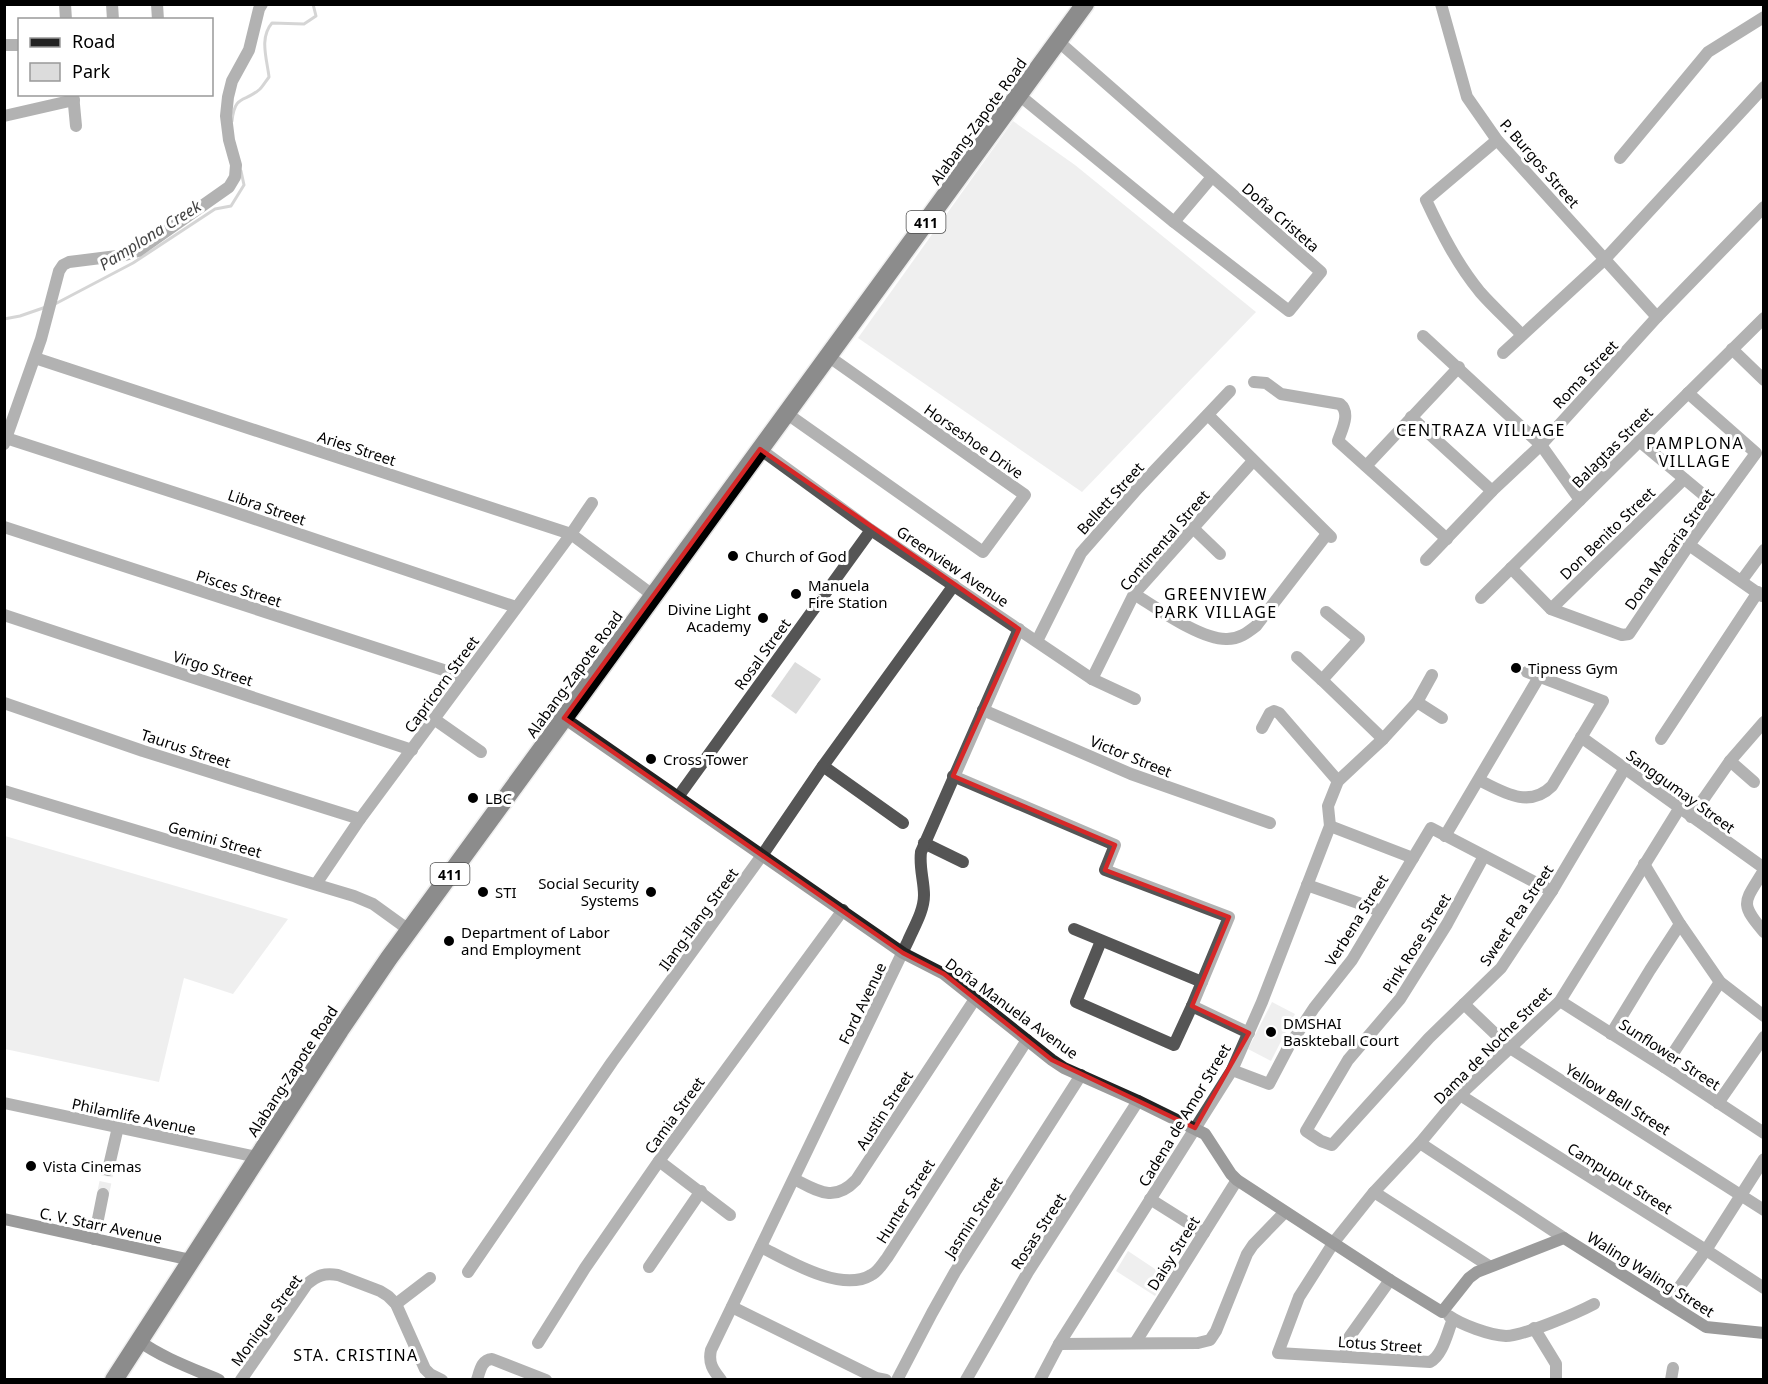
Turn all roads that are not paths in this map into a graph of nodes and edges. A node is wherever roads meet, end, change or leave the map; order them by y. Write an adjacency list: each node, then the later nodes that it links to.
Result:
1 (262, 4): 24 (street)
2 (1086, 4): 5 (highway, Alabang-Zapote Road / 411)
3 (1441, 4): 11 (street, P. Burgos Street)
4 (1764, 17): 12 (street)
5 (1059, 42): 7 (highway, Alabang-Zapote Road / 411); 13 (street, Doña Cristeta)
6 (1764, 87): 16 (street)
7 (1020, 95): 15 (street, Doña Cristeta); 23 (highway, Alabang-Zapote Road / 411)
8 (74, 97): 9 (street); 10 (street)
9 (4, 116)
10 (76, 126)
11 (1497, 140): 16 (street, P. Burgos Street); 19 (street)
12 (1620, 158)
13 (1212, 177): 15 (street); 15 (street, Doña Cristeta)
14 (1764, 207): 17 (street, Roma Street)
15 (1174, 222)
16 (1605, 260): 17 (street, P. Burgos Street); 19 (street)
17 (1657, 317): 35 (street, Roma Street)
18 (1764, 318): 21 (street, Balagtas Street)
19 (1522, 335): 22 (street)
20 (1423, 336): 25 (street)
21 (1732, 350): 26 (street); 29 (street, Balagtas Street)
22 (1503, 353)
23 (828, 356): 30 (highway, Alabang-Zapote Road / 411); 30 (street, Horseshoe Drive)
24 (35, 358): 33 (street); 47 (street, Aries Street)
25 (1459, 368): 32 (street); 35 (street)
26 (1764, 380)
27 (1254, 382): 38 (street)
28 (1230, 391): 31 (street, Bellett Street)
29 (1688, 393): 34 (street, Balagtas Street); 43 (street, Dona Macaria Street)
30 (786, 413): 36 (highway, Alabang-Zapote Road / 411)
31 (1208, 416): 37 (street); 65 (street, Bellett Street)
32 (1411, 417): 38 (street); 40 (street)
33 (5, 441): 60 (street, Libra Street)
34 (1639, 441): 39 (street); 41 (street, Balagtas Street)
35 (1541, 445): 40 (street, Roma Street); 41 (street)
36 (760, 449): 46 (street, Greenview Avenue); 58 (highway, Alabang-Zapote Road / 411)
37 (1253, 460): 45 (street, Continental Street); 56 (street)
38 (1366, 466): 48 (street)
39 (1684, 479): 43 (street); 61 (street, Don Benito Street)
40 (1492, 491): 48 (street, Roma Street)
41 (1580, 500): 53 (street, Balagtas Street)
42 (592, 502): 47 (street, Capricorn Street)
43 (1717, 506): 49 (street, Dona Macaria Street)
44 (4, 526): 68 (street, Pisces Street)
45 (1192, 528): 51 (street); 56 (street, Continental Street)
46 (871, 530): 55 (street, Greenview Avenue); 93 (street, Rosal Street)
47 (571, 534): 58 (street, Aries Street); 60 (street, Capricorn Street)
48 (1447, 539): 52 (street, Roma Street)
49 (1689, 545): 54 (street); 61 (street, Dona Macaria Street)
50 (1764, 550): 54 (street)
51 (1220, 554)
52 (1426, 560)
53 (1511, 568): 59 (street, Balagtas Street); 61 (street)
54 (1742, 580): 57 (street)
55 (954, 585): 64 (street, Greenview Avenue); 86 (street, Ilang-Ilang Street)
56 (1134, 594): 69 (street, Continental Street)
57 (1761, 594): 82 (street)
58 (654, 596): 75 (highway, Alabang-Zapote Road / 411)
59 (1481, 598)
60 (516, 607): 68 (street, Capricorn Street)
61 (1551, 609)
62 (1326, 612): 70 (street)
63 (4, 615): 83 (street, Virgo Street)
64 (1019, 629): 65 (street, Greenview Avenue); 74 (street, Ford Avenue)
65 (1037, 641): 69 (street, Greenview Avenue)
66 (1297, 657): 70 (street)
67 (1432, 675): 72 (street)
68 (465, 677): 77 (street, Capricorn Street)
69 (1092, 679): 71 (street, Greenview Avenue)
70 (1322, 680): 81 (street)
71 (1135, 699)
72 (1417, 702): 76 (street); 81 (street)
73 (4, 703): 96 (street, Taurus Street)
74 (983, 710): 88 (street, Ford Avenue); 98 (street, Victor Street)
75 (564, 718): 93 (street, Doña Manuela Avenue); 115 (highway, Alabang-Zapote Road / 411)
76 (1442, 718)
77 (434, 719): 83 (street, Capricorn Street); 84 (street)
78 (1764, 722): 85 (street)
79 (1262, 728): 90 (street)
80 (1581, 737): 87 (street, Sanggumay Street); 89 (street); 89 (street)
81 (1383, 739): 90 (street)
82 (1661, 739)
83 (412, 750): 96 (street, Capricorn Street)
84 (481, 752)
85 (1730, 762): 91 (street); 95 (street)
86 (823, 766): 97 (street); 102 (street, Ilang-Ilang Street)
87 (1625, 768): 94 (street, Sanggumay Street); 110 (street, Sweet Pea Street)
88 (953, 776): 101 (street, Ford Avenue); 119 (street)
89 (1479, 780): 100 (street)
90 (1338, 781): 99 (street, Cadena de Amor Street)
91 (1754, 782)
92 (4, 791): 108 (street, Gemini Street)
93 (678, 797): 102 (street, Doña Manuela Avenue)
94 (1679, 809): 95 (street, Sanggumay Street); 106 (street, Dama de Noche Street)
95 (1691, 817): 107 (street, Sanggumay Street)
96 (360, 819): 108 (street, Capricorn Street)
97 (903, 823)
98 (1270, 824)
99 (1330, 826): 104 (street); 109 (street, Cadena de Amor Street)
100 (1445, 836): 103 (street); 104 (street, Verbena Street)
101 (924, 843): 105 (street); 118 (street, Ford Avenue)
102 (763, 854): 111 (street, Doña Manuela Avenue); 167 (street, Ilang-Ilang Street)
103 (1484, 856): 110 (street); 140 (street, Pink Rose Street)
104 (1413, 858): 112 (street, Verbena Street)
105 (963, 862)
106 (1644, 864): 113 (street); 122 (street, Dama de Noche Street)
107 (1764, 869): 116 (street)
108 (316, 884): 115 (street, Gemini Street)
109 (1307, 885): 112 (street); 126 (street, Cadena de Amor Street)
110 (1552, 891): 123 (street, Sweet Pea Street)
111 (843, 910): 118 (street, Doña Manuela Avenue); 145 (street, Camia Street)
112 (1381, 911): 132 (street, Verbena Street)
113 (1680, 924): 120 (street); 127 (street)
114 (1074, 929): 117 (street)
115 (409, 930): 143 (highway, Alabang-Zapote Road / 411)
116 (1764, 932)
117 (1101, 941): 119 (street); 124 (street)
118 (903, 953): 121 (street, Doña Manuela Avenue); 147 (street, Ford Avenue)
119 (1202, 982): 124 (street)
120 (1720, 982): 125 (street); 131 (street)
121 (975, 999): 129 (street, Doña Manuela Avenue); 147 (street, Austin Street)
122 (1560, 1001): 127 (street, Sunflower Street); 130 (street, Dama de Noche Street)
123 (1464, 1004): 130 (street, Yellow Bell Street); 140 (street, Sweet Pea Street)
124 (1192, 1006): 126 (street)
125 (1764, 1016)
126 (1249, 1033): 132 (street, Cadena de Amor Street)
127 (1611, 1034): 131 (street, Sunflower Street)
128 (1764, 1037): 137 (street)
129 (1027, 1040): 133 (street, Doña Manuela Avenue); 162 (street, Hunter Street)
130 (1510, 1048): 134 (street, Dama de Noche Street); 152 (street, Yellow Bell Street)
131 (1664, 1067): 137 (street, Sunflower Street)
132 (1232, 1070): 139 (street, Cadena de Amor Street)
133 (1081, 1075): 135 (street, Doña Manuela Avenue); 192 (street, Jasmin Street)
134 (1460, 1095): 142 (street, Dama de Noche Street); 163 (street, Campuput Street)
135 (1138, 1101): 139 (street, Doña Manuela Avenue); 193 (street, Rosas Street)
136 (4, 1103): 138 (street, Philamlife Avenue)
137 (1718, 1103): 141 (street, Sunflower Street)
138 (118, 1127): 143 (street, Philamlife Avenue); 146 (street)
139 (1195, 1128): 148 (street, Doña Manuela Avenue); 153 (street, Cadena de Amor Street)
140 (1306, 1131)
141 (1764, 1134)
142 (1420, 1143): 150 (street, Dama de Noche Street); 159 (street)
143 (257, 1157): 164 (highway, Alabang-Zapote Road / 411)
144 (1764, 1159): 152 (street)
145 (659, 1161): 149 (street); 179 (street, Camia Street)
146 (108, 1170)
147 (794, 1179): 162 (street, Ford Avenue)
148 (1238, 1180): 155 (street, Doña Manuela Avenue); 158 (street, Daisy Street)
149 (700, 1191): 156 (street); 166 (street)
150 (1374, 1192): 161 (street, Dama de Noche Street); 165 (street)
151 (102, 1194): 160 (street)
152 (1740, 1195): 154 (street, Yellow Bell Street); 163 (street)
153 (1150, 1199): 158 (street); 181 (street, Cadena de Amor Street)
154 (1764, 1210)
155 (1286, 1212): 161 (street, Doña Manuela Avenue); 180 (street)
156 (730, 1215)
157 (4, 1219): 160 (street, C. V. Starr Avenue)
158 (1204, 1233): 180 (street, Daisy Street)
159 (1564, 1238): 165 (street, Waling Waling Street); 171 (street, Waling Waling Street)
160 (94, 1239): 164 (street, C. V. Starr Avenue)
161 (1334, 1242): 169 (street, Doña Manuela Avenue); 182 (street, Dama de Noche Street)
162 (761, 1247): 174 (street, Ford Avenue)
163 (1706, 1250): 170 (street, Campuput Street); 171 (street)
164 (191, 1260): 178 (highway, Alabang-Zapote Road / 411)
165 (1489, 1266): 175 (street, Waling Waling Street)
166 (649, 1268)
167 (468, 1272)
168 (430, 1278): 172 (street)
169 (1390, 1280): 175 (street, Doña Manuela Avenue); 183 (street)
170 (1764, 1288)
171 (1668, 1303): 177 (street, Waling Waling Street)
172 (396, 1304): 185 (street); 188 (street, Monique Street)
173 (1594, 1304): 176 (street)
174 (732, 1307): 190 (street, Ford Avenue); 191 (street)
175 (1448, 1316): 176 (street); 183 (street, Lotus Street)
176 (1534, 1328): 195 (street)
177 (1764, 1333)
178 (139, 1341): 186 (highway, Alabang-Zapote Road / 411); 187 (street)
179 (538, 1343)
180 (1136, 1343): 181 (street)
181 (1059, 1344): 194 (street, Cadena de Amor Street)
182 (1278, 1353): 183 (street, Lotus Street)
183 (1346, 1357)
184 (540, 1378): 189 (street)
185 (441, 1379)
186 (114, 1380)
187 (219, 1380)
188 (241, 1380)
189 (477, 1380)
190 (721, 1380)
191 (886, 1380)
192 (897, 1380)
193 (966, 1380)
194 (1040, 1380)
195 (1556, 1380)

